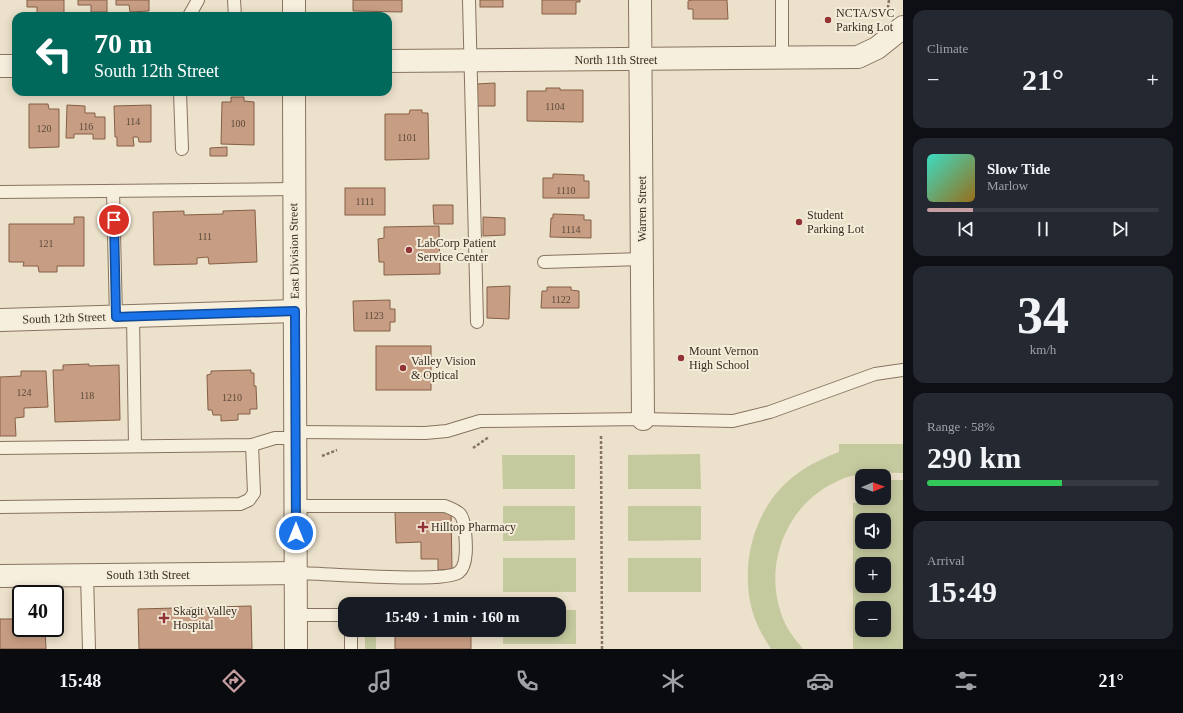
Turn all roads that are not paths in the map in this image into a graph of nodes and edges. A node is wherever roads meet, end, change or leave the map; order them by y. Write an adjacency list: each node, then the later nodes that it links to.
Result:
1 (198, 0): 7 (lane)
2 (234, 0): 8 (lane)
3 (294, 0): 9 (street)
4 (469, 0): 14 (lane)
5 (640, 0): 13 (street, Warren Street)
6 (782, 0): 11 (lane)
7 (191, 12)
8 (235, 12)
9 (294, 12)
10 (899, 20): 11 (street, North 11th Street)
11 (782, 58): 13 (street, North 11th Street)
12 (392, 60): 14 (street, North 11th Street)
13 (641, 60): 14 (street, North 11th Street); 23 (street, Warren Street)
14 (470, 61): 28 (lane)
15 (0, 66): 16 (street)
16 (12, 66)
17 (180, 96): 19 (lane)
18 (294, 96): 20 (street, East Division Street)
19 (182, 149)
20 (294, 190): 21 (lane); 25 (street, East Division Street)
21 (113, 191): 22 (lane); 26 (lane)
22 (0, 192)
23 (642, 259): 24 (lane); 30 (street, Warren Street)
24 (544, 262)
25 (295, 311): 26 (street, South 12th Street); 31 (street, East Division Street)
26 (125, 316): 27 (street, South 12th Street); 33 (lane)
27 (0, 320)
28 (478, 322)
29 (903, 370): 30 (lane)
30 (642, 418): 31 (lane)
31 (295, 435): 32 (lane); 35 (street, East Division Street)
32 (252, 445): 33 (lane); 36 (lane)
33 (135, 446): 34 (lane)
34 (0, 448)
35 (295, 506): 37 (street, East Division Street); 37 (lane)
36 (0, 507)
37 (296, 573): 38 (street, South 13th Street); 41 (street, East Division Street)
38 (87, 575): 39 (street, South 13th Street); 43 (lane)
39 (0, 576)
40 (338, 614): 41 (lane)
41 (296, 615): 44 (street, East Division Street)
42 (351, 637): 45 (lane)
43 (89, 649)
44 (296, 649)
45 (351, 649)

